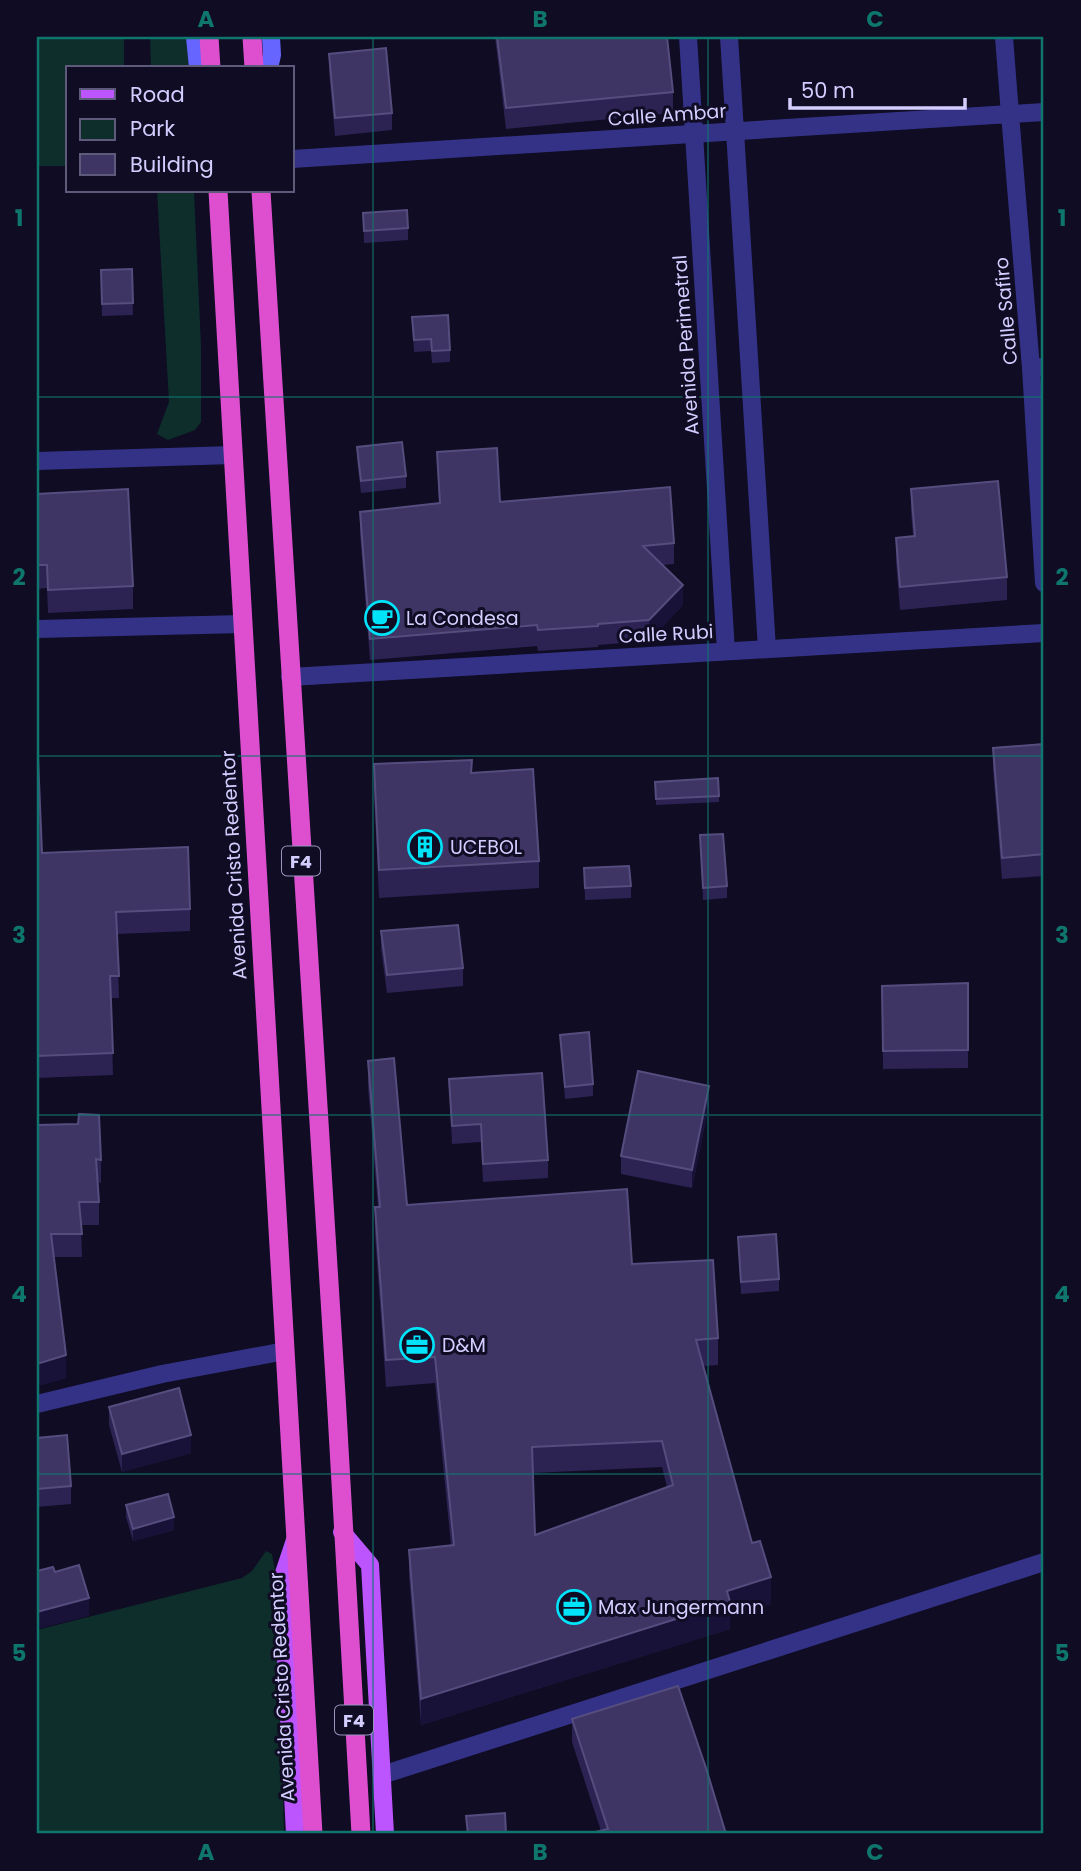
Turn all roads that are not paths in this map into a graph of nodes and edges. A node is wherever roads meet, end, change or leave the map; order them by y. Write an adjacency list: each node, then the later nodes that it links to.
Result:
1 (195, 37): 8 (main road)
2 (209, 37): 9 (highway)
3 (252, 37): 10 (highway)
4 (271, 37): 11 (main road)
5 (688, 37): 15 (street, Avenida Perimetral)
6 (729, 37): 14 (street)
7 (1004, 37): 13 (street, Calle Safiro)
8 (198, 66)
9 (211, 66)
10 (254, 66)
11 (269, 66)
12 (1044, 112): 13 (street, Calle Ambar)
13 (1010, 114): 14 (street, Calle Ambar); 19 (street, Calle Safiro)
14 (735, 131): 15 (street, Calle Ambar); 26 (street)
15 (694, 134): 16 (street, Calle Ambar); 27 (street, Avenida Perimetral)
16 (294, 159)
17 (218, 192): 20 (highway, Avenida Cristo Redentor / F4)
18 (261, 192): 28 (highway, F4)
19 (1038, 367): 22 (street, Calle Safiro)
20 (233, 455): 21 (street); 23 (highway, Avenida Cristo Redentor / F4)
21 (37, 461)
22 (1044, 583)
23 (243, 624): 24 (street); 29 (highway, Avenida Cristo Redentor / F4)
24 (37, 629)
25 (1044, 633): 26 (street, Calle Rubi)
26 (767, 649): 27 (street, Calle Rubi)
27 (726, 651): 28 (street, Calle Rubi)
28 (290, 677): 31 (highway, F4)
29 (285, 1351): 30 (street); 32 (highway, Avenida Cristo Redentor / F4)
30 (37, 1404)
31 (342, 1532): 34 (main road); 37 (highway, F4)
32 (296, 1537): 35 (main road, Avenida Cristo Redentor); 36 (highway, Avenida Cristo Redentor / F4)
33 (1044, 1562): 34 (street)
34 (382, 1775): 38 (main road)
35 (295, 1834)
36 (313, 1834)
37 (361, 1834)
38 (385, 1834)

